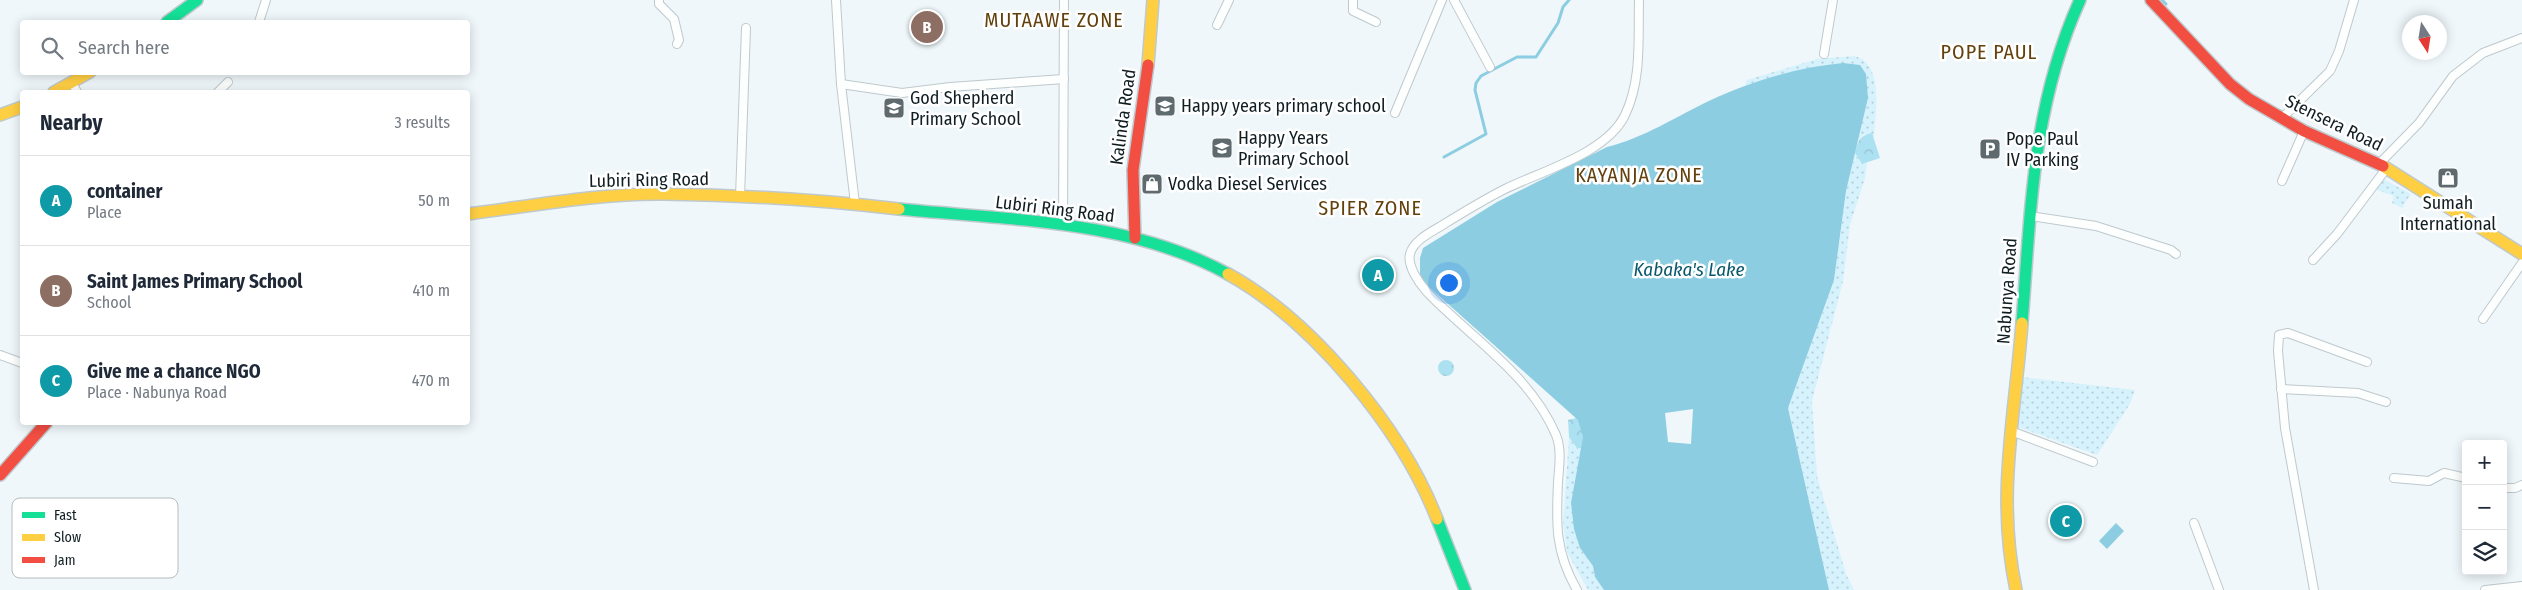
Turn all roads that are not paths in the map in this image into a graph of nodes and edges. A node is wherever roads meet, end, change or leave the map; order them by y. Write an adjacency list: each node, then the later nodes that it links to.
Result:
1 (197, 0): 16 (main road)
2 (266, 0): 17 (street)
3 (658, 0): 22 (street)
4 (836, 0): 28 (street)
5 (1064, 0): 26 (street)
6 (1153, 0): 43 (main road, Kalinda Road)
7 (1229, 0): 19 (street)
8 (1353, 0): 18 (street)
9 (1442, 0): 32 (street)
10 (1454, 0): 24 (street)
11 (1639, 0): 65 (street)
12 (1833, 0): 23 (street)
13 (2080, 0): 41 (main road, Nabunya Road)
14 (2151, 0): 34 (main road, Stensera Road)
15 (2354, 0): 34 (street)
16 (170, 20)
17 (260, 20)
18 (1376, 22)
19 (1217, 25)
20 (746, 28): 38 (street)
21 (2522, 38): 36 (street)
22 (677, 44)
23 (1824, 54)
24 (1490, 67)
25 (87, 75): 29 (main road)
26 (1064, 79): 28 (street); 42 (street)
27 (228, 82): 30 (street)
28 (840, 84): 39 (street)
29 (74, 88)
30 (220, 90)
31 (20, 108): 33 (main road)
32 (1395, 113)
33 (0, 115)
34 (2282, 118): 35 (main road, Stensera Road)
35 (2304, 131): 36 (main road, Stensera Road); 37 (street)
36 (2382, 166): 45 (main road, Stensera Road); 46 (street)
37 (2282, 181)
38 (740, 197): 39 (main road, Lubiri Ring Road); 40 (main road, Lubiri Ring Road)
39 (855, 204): 42 (main road, Lubiri Ring Road)
40 (470, 214)
41 (2030, 216): 44 (street); 55 (main road, Nabunya Road)
42 (1063, 226): 43 (main road, Lubiri Ring Road)
43 (1136, 238): 64 (main road, Lubiri Ring Road)
44 (2176, 254)
45 (2522, 254)
46 (2313, 260)
47 (2522, 263): 48 (street)
48 (2483, 319)
49 (0, 355): 50 (street)
50 (20, 362)
51 (2367, 362): 52 (street)
52 (2280, 389): 53 (street); 68 (street)
53 (2386, 402)
54 (44, 425): 57 (main road)
55 (2011, 430): 56 (street); 66 (main road, Nabunya Road)
56 (2093, 462)
57 (0, 475)
58 (2462, 477): 59 (street)
59 (2394, 478)
60 (2522, 485): 61 (street)
61 (2507, 488)
62 (2194, 523): 67 (street)
63 (2522, 586): 69 (street)
64 (1465, 590)
65 (1578, 590)
66 (2016, 590)
67 (2219, 590)
68 (2314, 590)
69 (2485, 590)

